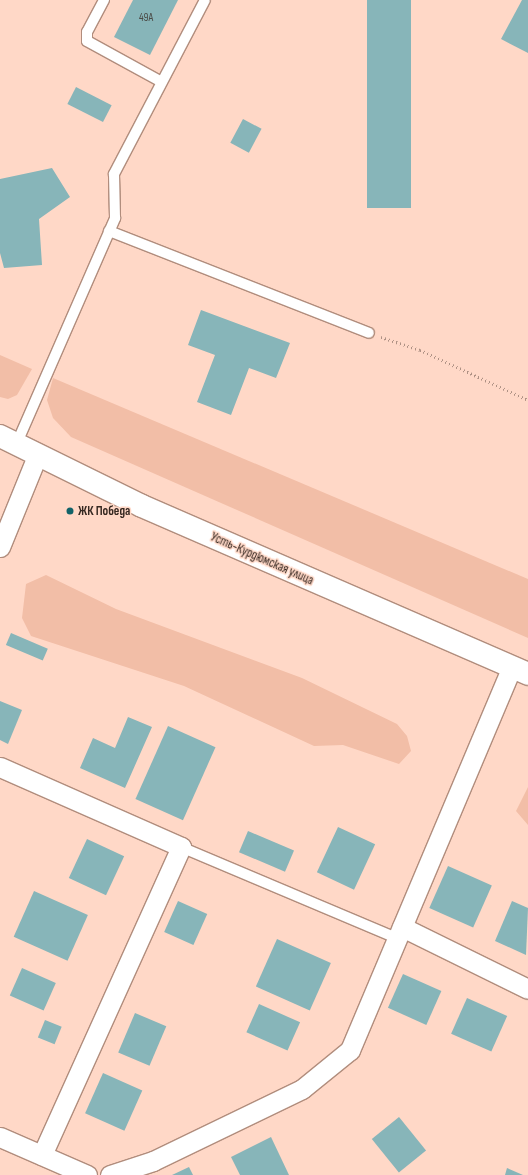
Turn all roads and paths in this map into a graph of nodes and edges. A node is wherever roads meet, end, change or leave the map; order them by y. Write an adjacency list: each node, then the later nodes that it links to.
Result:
1 (104, 0): 3 (lane)
2 (205, 0): 3 (lane)
3 (162, 82): 4 (lane)
4 (109, 231): 5 (lane); 7 (lane)
5 (369, 333): 6 (path)
6 (528, 400)
7 (8, 441): 8 (main road, Усть-Курдюмская улица)
8 (37, 456): 9 (street); 10 (main road, Усть-Курдюмская улица)
9 (0, 547)
10 (520, 671): 13 (street)
11 (0, 767): 12 (street)
12 (181, 847): 13 (lane); 16 (street)
13 (399, 932): 14 (street); 18 (street)
14 (528, 989)
15 (0, 1137): 16 (street)
16 (42, 1155): 17 (street)
17 (87, 1175)
18 (110, 1175)

